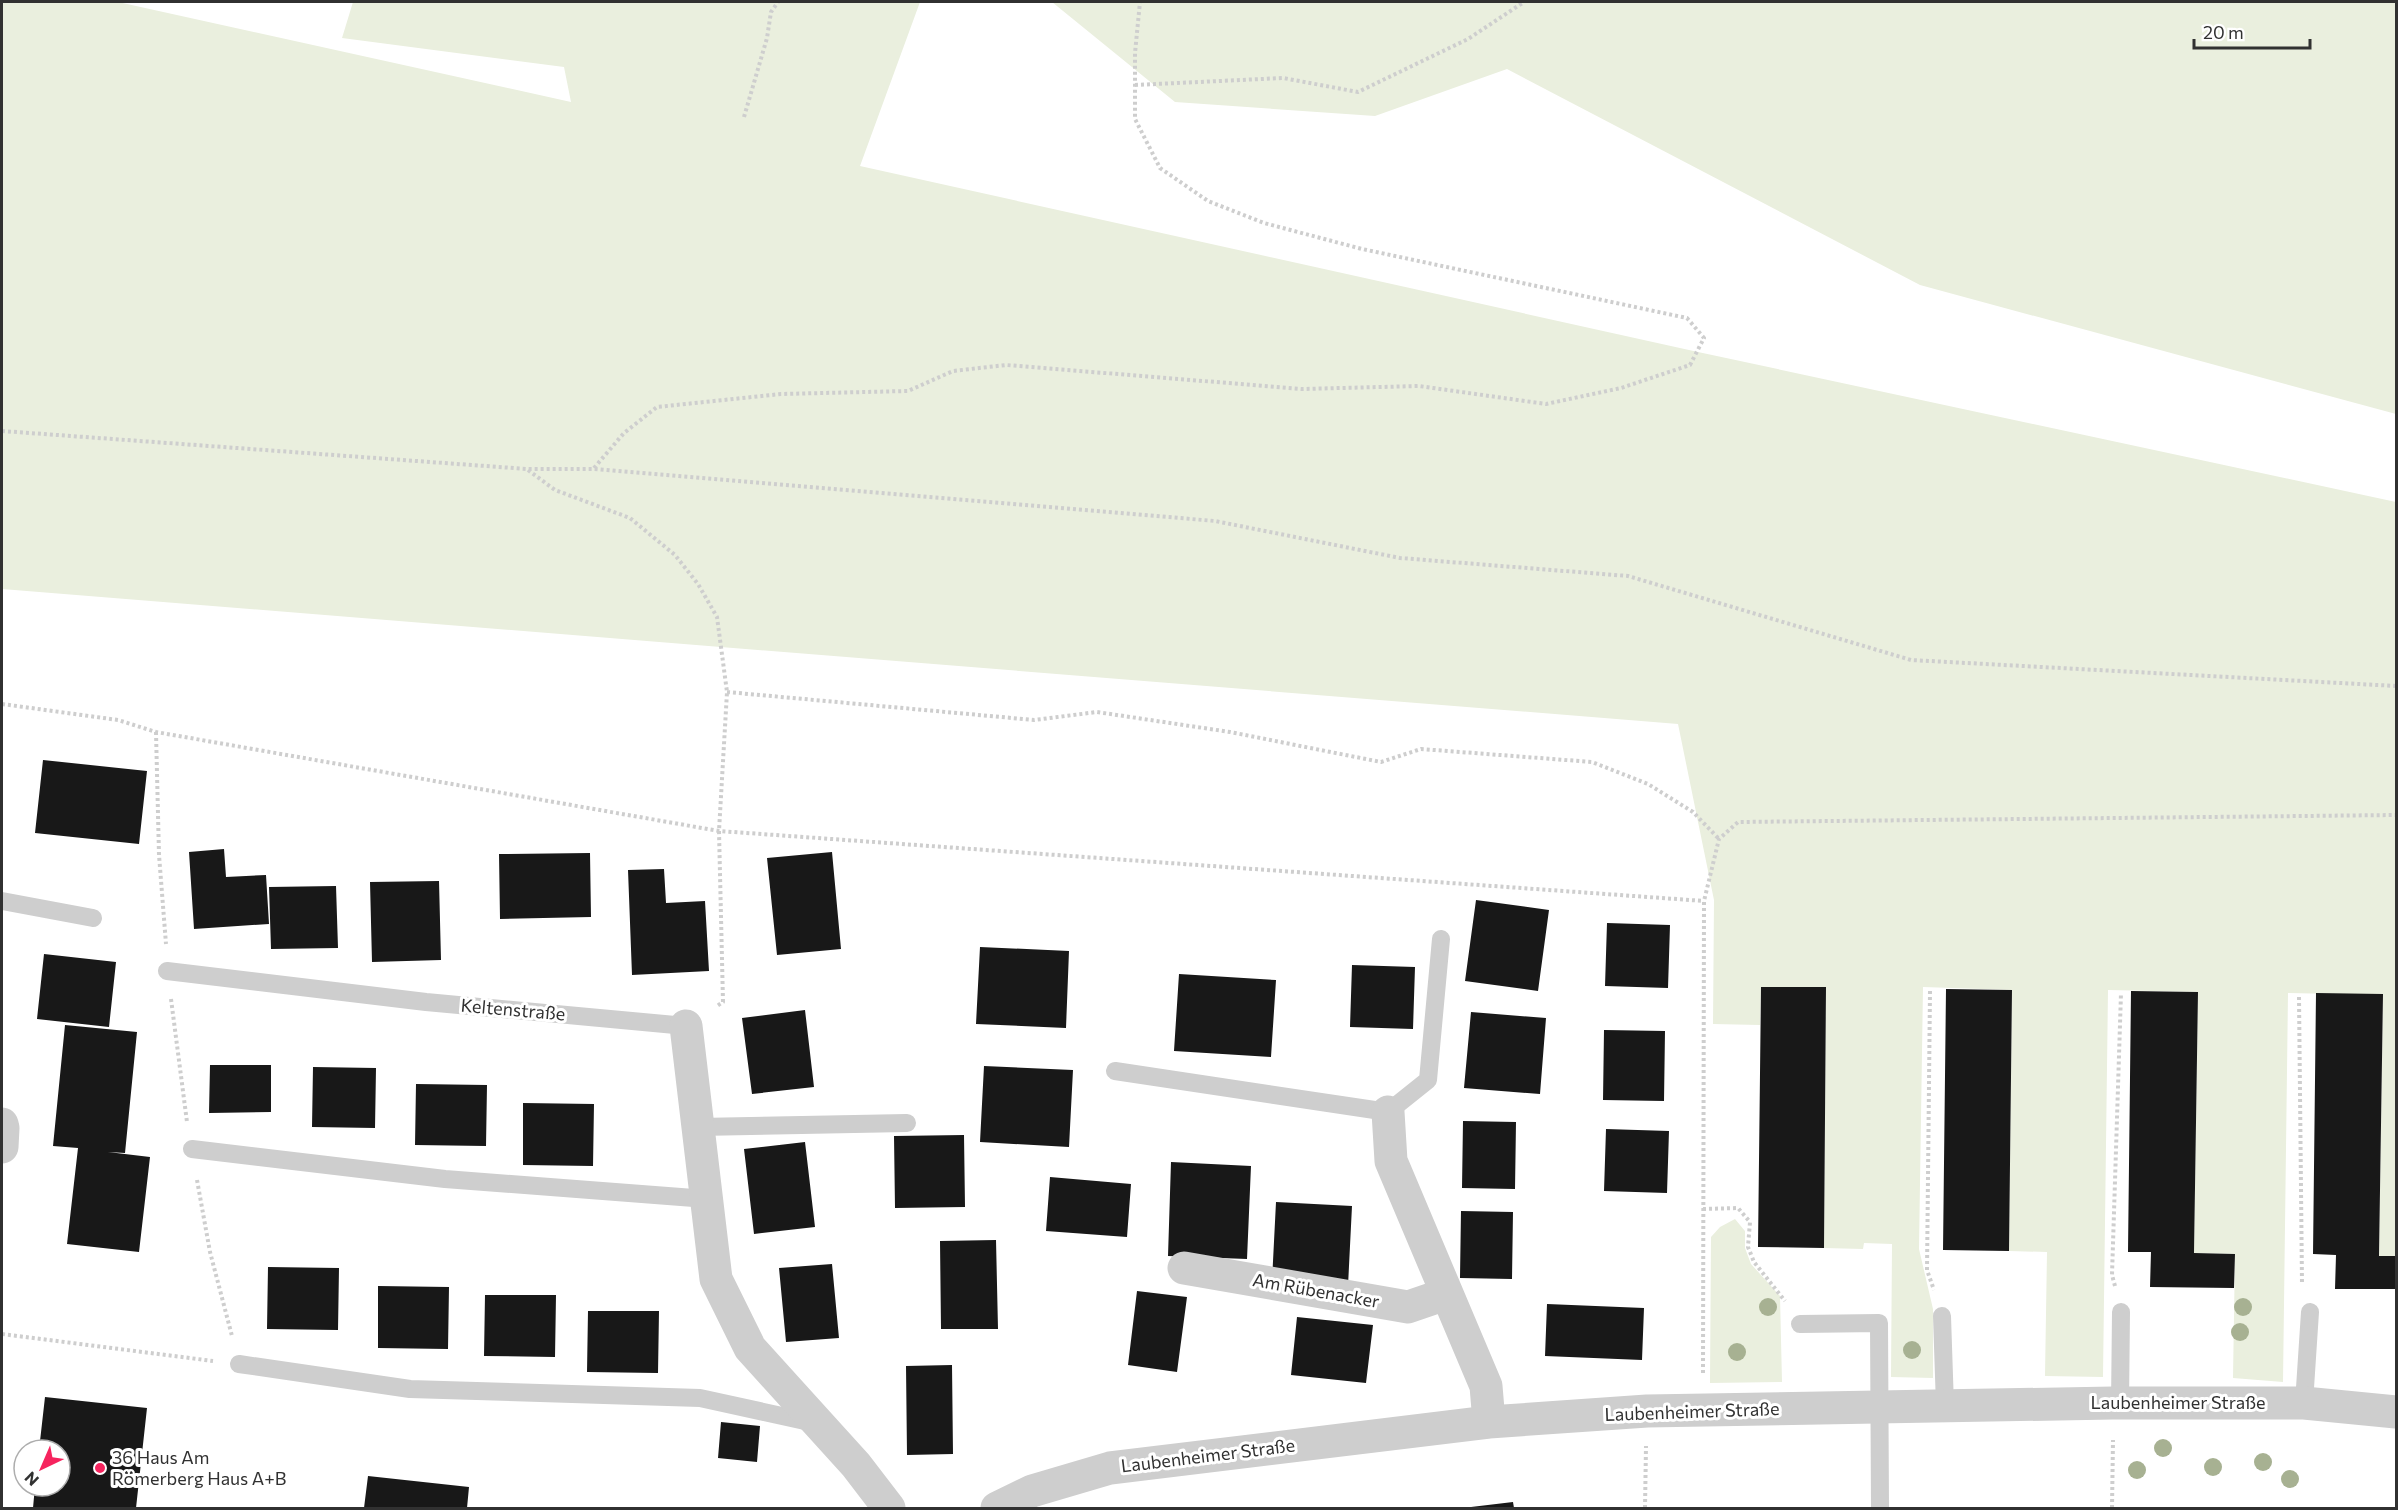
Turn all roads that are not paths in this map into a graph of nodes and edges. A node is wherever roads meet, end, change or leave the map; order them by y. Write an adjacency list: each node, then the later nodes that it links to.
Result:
1 (2, 901): 2 (lane)
2 (93, 918)
3 (1441, 939): 7 (lane)
4 (167, 971): 5 (lane, Keltenstraße)
5 (686, 1026): 10 (street)
6 (1115, 1071): 7 (lane)
7 (1388, 1112): 15 (street)
8 (907, 1123): 10 (lane)
9 (2, 1124): 11 (street)
10 (698, 1127): 13 (street)
11 (2, 1147)
12 (192, 1149): 13 (lane)
13 (707, 1199): 27 (street)
14 (1184, 1268): 15 (street, Am Rübenacker)
15 (1446, 1294): 26 (street)
16 (2121, 1312): 21 (lane)
17 (2310, 1312): 22 (lane)
18 (1942, 1316): 23 (lane)
19 (1800, 1324): 24 (lane)
20 (239, 1364): 27 (lane)
21 (2117, 1403): 22 (street, Laubenheimer Straße); 23 (street, Laubenheimer Straße)
22 (2304, 1403): 25 (street, Laubenheimer Straße)
23 (1946, 1406): 24 (street, Laubenheimer Straße)
24 (1881, 1407): 26 (street, Laubenheimer Straße); 30 (lane)
25 (2397, 1412)
26 (1490, 1422): 29 (street, Laubenheimer Straße)
27 (819, 1424): 28 (street)
28 (889, 1509)
29 (997, 1509)
30 (1880, 1509)

